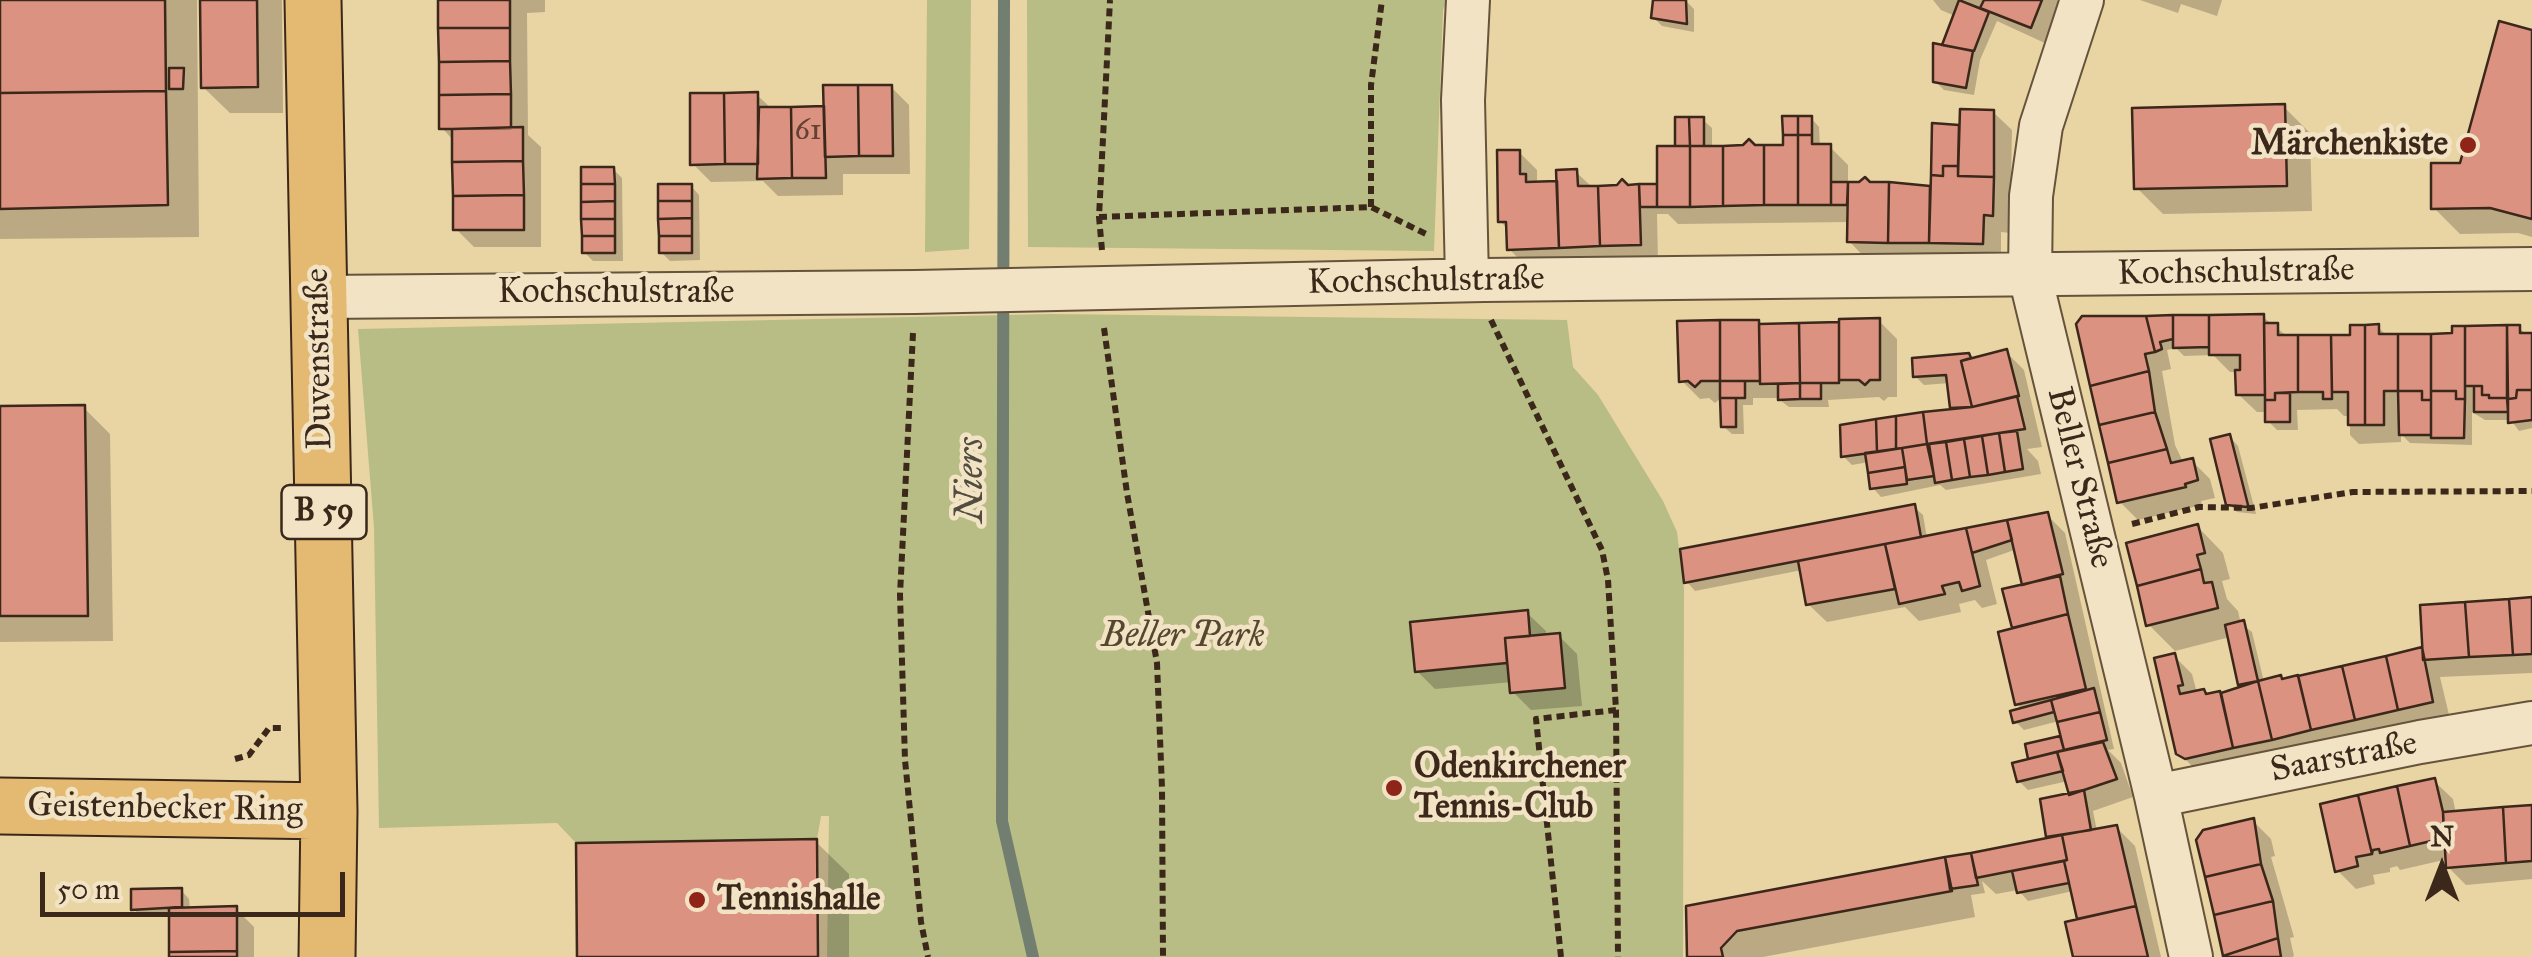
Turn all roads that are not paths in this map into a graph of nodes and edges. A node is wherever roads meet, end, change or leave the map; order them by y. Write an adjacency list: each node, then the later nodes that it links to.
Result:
1 (313, 0): 7 (main road, Duvenstraße / B 59)
2 (1468, 0): 4 (street)
3 (2082, 0): 6 (street, Beller Straße)
4 (1472, 269): 6 (street, Kochschulstraße); 7 (street, Kochschulstraße)
5 (2532, 269): 6 (street, Kochschulstraße)
6 (2030, 276): 9 (street, Beller Straße)
7 (320, 297): 11 (main road, Duvenstraße / B 59)
8 (2532, 724): 9 (street, Saarstraße)
9 (2156, 796): 13 (street, Beller Straße)
10 (0, 806): 11 (main road, Geistenbecker Ring)
11 (329, 812): 12 (main road, Duvenstraße / B 59)
12 (327, 957)
13 (2191, 957)

